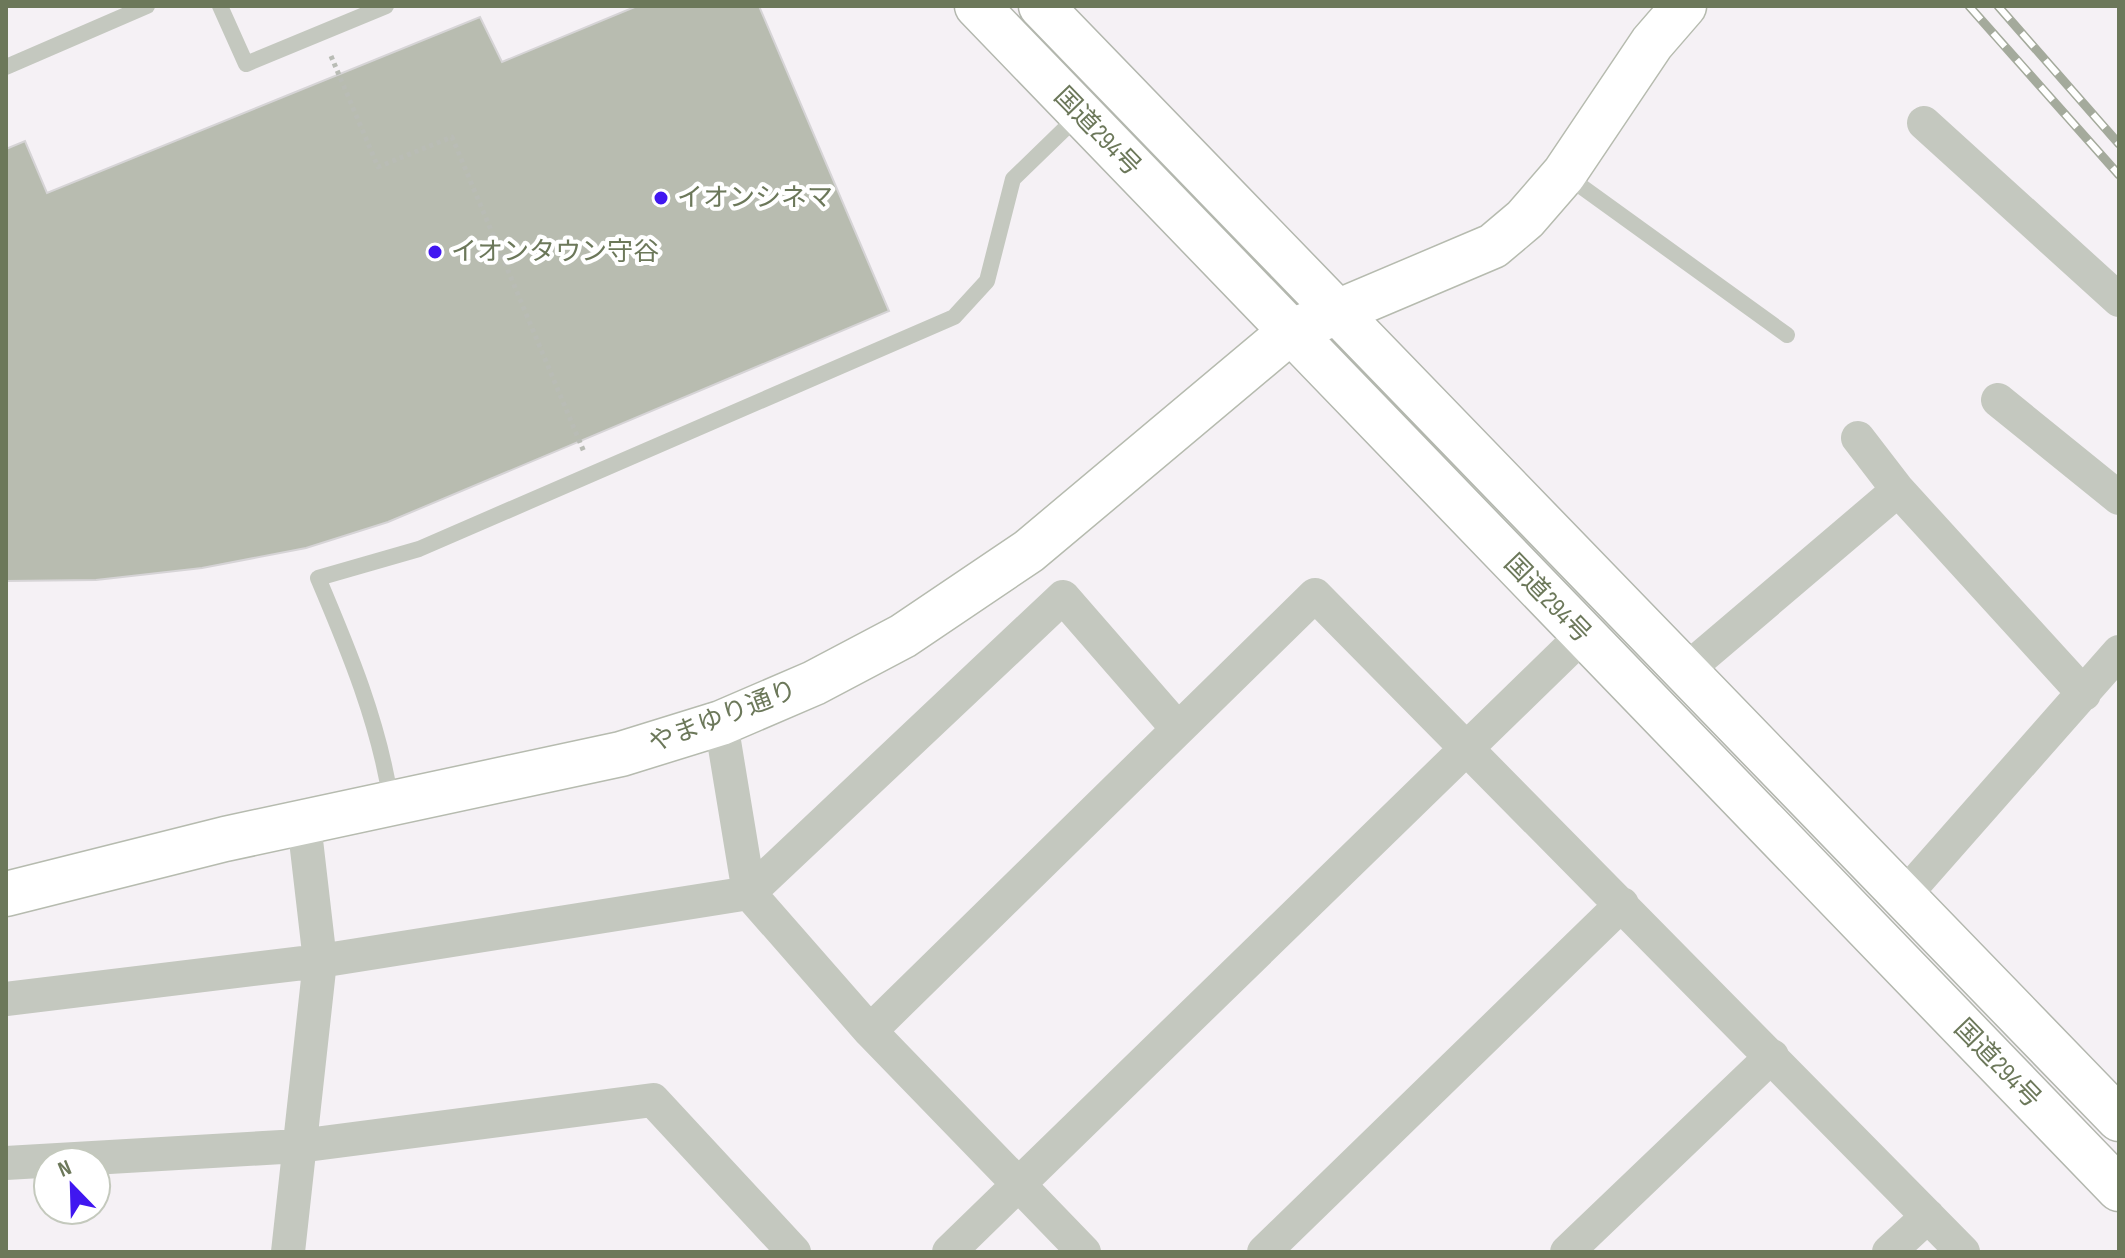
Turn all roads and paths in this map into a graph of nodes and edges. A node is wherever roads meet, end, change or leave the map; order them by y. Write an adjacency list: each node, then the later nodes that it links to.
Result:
1 (147, 6): 7 (lane)
2 (220, 6): 3 (lane)
3 (386, 6)
4 (977, 6): 9 (main road, 国道294号)
5 (1041, 6): 13 (main road, 国道294号)
6 (1684, 6): 11 (main road, やまゆり通り)
7 (6, 67)
8 (340, 76): 18 (path)
9 (1081, 114): 14 (main road, 国道294号); 28 (lane)
10 (1924, 123): 12 (street)
11 (1564, 174): 13 (main road, やまゆり通り); 15 (lane)
12 (2119, 300)
13 (1334, 311): 14 (main road, やまゆり通り); 23 (main road, 国道294号)
14 (1290, 332): 21 (main road, 国道294号); 25 (main road, やまゆり通り)
15 (1787, 335)
16 (1998, 400): 20 (street)
17 (1858, 438): 19 (street)
18 (579, 440)
19 (1898, 490): 23 (street); 24 (street)
20 (2119, 498)
21 (1582, 636): 27 (street); 42 (main road, 国道294号)
22 (2119, 652): 24 (street)
23 (1684, 672): 32 (main road, 国道294号)
24 (2084, 694): 32 (street)
25 (721, 723): 28 (main road, やまゆり通り); 30 (street)
26 (1178, 729): 27 (street); 30 (street); 36 (street)
27 (1467, 748): 33 (street); 41 (street)
28 (391, 804): 29 (main road, やまゆり通り)
29 (304, 823): 31 (main road, やまゆり通り); 34 (street)
30 (749, 893): 34 (street); 36 (street)
31 (6, 894)
32 (1903, 897): 38 (main road, 国道294号)
33 (1622, 904): 37 (street); 48 (street)
34 (320, 961): 35 (street); 39 (street)
35 (6, 999)
36 (870, 1031): 41 (street)
37 (1772, 1056): 43 (street); 49 (street)
38 (2119, 1119)
39 (299, 1146): 40 (street); 44 (street); 45 (street)
40 (6, 1163)
41 (1018, 1184): 46 (street); 47 (street)
42 (2119, 1189)
43 (1928, 1216): 50 (street); 51 (street)
44 (288, 1252)
45 (794, 1252)
46 (949, 1252)
47 (1084, 1252)
48 (1264, 1252)
49 (1567, 1252)
50 (1889, 1252)
51 (1963, 1252)

